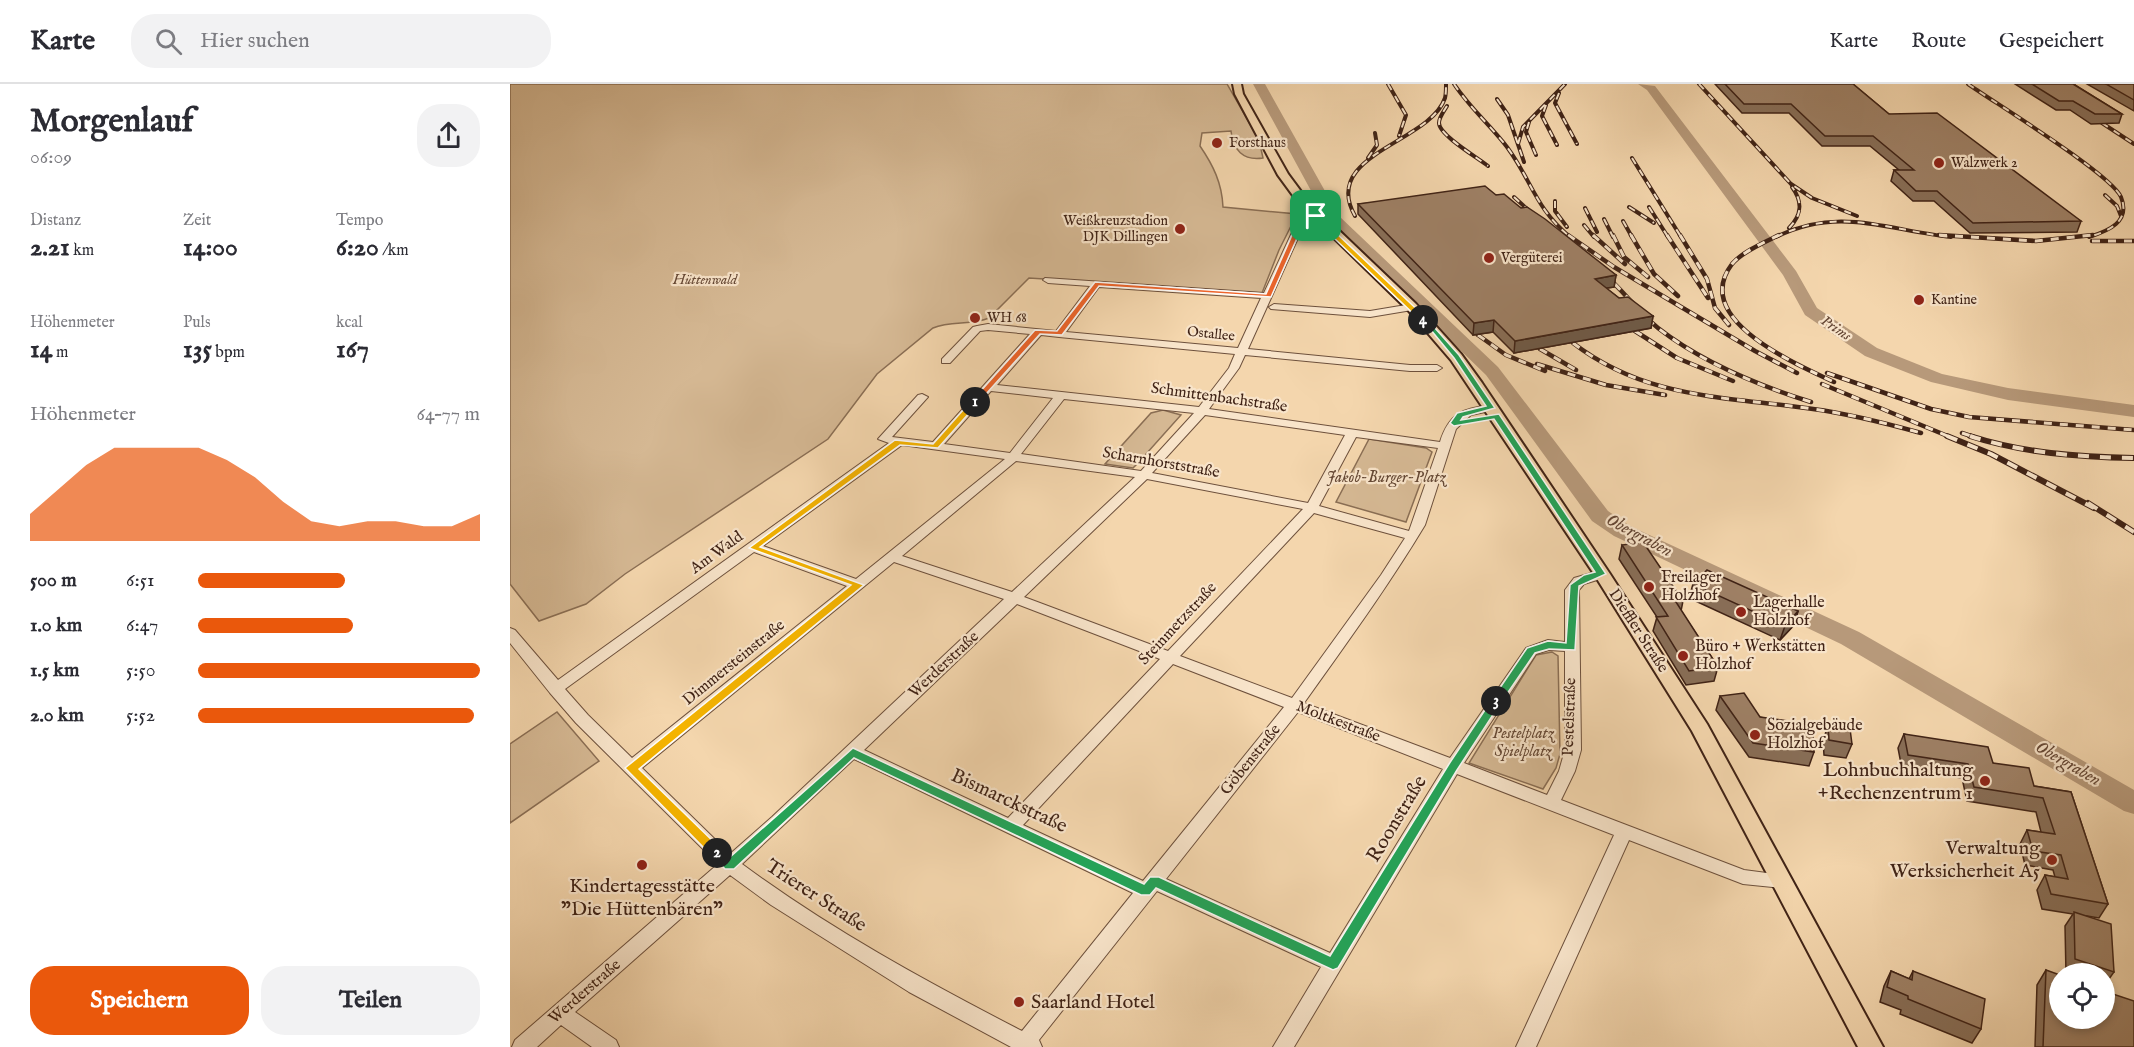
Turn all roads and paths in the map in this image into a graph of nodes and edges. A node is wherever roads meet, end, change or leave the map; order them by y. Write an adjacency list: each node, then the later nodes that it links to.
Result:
1 (1237, 84): 2 (main road, Dieffler Straße)
2 (1318, 219): 5 (street, Werderstraße); 7 (main road, Dieffler Straße)
3 (1048, 280): 4 (street)
4 (1097, 284): 5 (street); 9 (street)
5 (1268, 296): 10 (street, Werderstraße)
6 (1274, 307): 7 (street)
7 (1412, 307): 17 (main road, Dieffler Straße)
8 (1038, 332): 9 (street, Ostallee); 11 (street, Ostallee); 13 (street)
9 (1059, 334): 10 (street, Ostallee)
10 (1244, 352): 12 (street, Ostallee); 16 (street, Werderstraße)
11 (946, 361)
12 (1437, 368)
13 (988, 387): 14 (street, Schmittenbachstraße); 21 (street)
14 (1061, 394): 16 (street, Schmittenbachstraße); 22 (street, Dimmersteinstraße)
15 (922, 398): 19 (street)
16 (1202, 411): 18 (street, Schmittenbachstraße); 23 (street, Werderstraße)
17 (1493, 412): 20 (street, Göbenstraße); 28 (main road, Dieffler Straße)
18 (1352, 432): 20 (street, Schmittenbachstraße); 24 (street, Steinmetzstraße)
19 (898, 442): 21 (street, Scharnhorststraße); 26 (street, Am Wald)
20 (1445, 446): 25 (street, Göbenstraße)
21 (935, 447): 22 (street, Scharnhorststraße)
22 (1014, 457): 23 (street, Scharnhorststraße); 27 (street, Dimmersteinstraße)
23 (1144, 475): 24 (street, Scharnhorststraße); 30 (street, Werderstraße)
24 (1312, 507): 25 (street, Scharnhorststraße); 33 (street, Steinmetzstraße)
25 (1413, 536): 35 (street, Göbenstraße)
26 (753, 548): 29 (street); 34 (street, Am Wald)
27 (893, 557): 29 (street, Dimmersteinstraße); 30 (street, Moltkestraße)
28 (1602, 574): 32 (street, Pestelstraße); 43 (main road, Dieffler Straße)
29 (859, 585): 38 (street, Dimmersteinstraße)
30 (1015, 598): 33 (street, Moltkestraße); 36 (street, Werderstraße)
31 (510, 633): 34 (street, Trierer Straße)
32 (1571, 647): 37 (street, Roonstraße); 39 (street, Pestelstraße)
33 (1171, 658): 35 (street, Moltkestraße); 40 (street, Steinmetzstraße)
34 (555, 690): 38 (street, Trierer Straße)
35 (1294, 706): 37 (street, Moltkestraße); 44 (street, Göbenstraße)
36 (853, 752): 40 (street, Bismarckstraße); 42 (street, Werderstraße)
37 (1453, 767): 39 (street, Moltkestraße); 45 (street, Roonstraße)
38 (631, 768): 42 (street, Trierer Straße)
39 (1551, 804): 41 (street, Moltkestraße)
40 (1011, 826): 44 (street, Bismarckstraße)
41 (1623, 832): 43 (street, Moltkestraße); 51 (street)
42 (730, 865): 46 (street, Werderstraße); 47 (street, Trierer Straße)
43 (1783, 881): 52 (main road, Dieffler Straße)
44 (1150, 886): 45 (street, Bismarckstraße); 47 (street, Göbenstraße)
45 (1333, 964): 50 (street, Roonstraße)
46 (560, 1013): 48 (street, Werderstraße); 49 (street)
47 (1026, 1046)
48 (522, 1047)
49 (609, 1047)
50 (1283, 1047)
51 (1526, 1047)
52 (1871, 1047)

